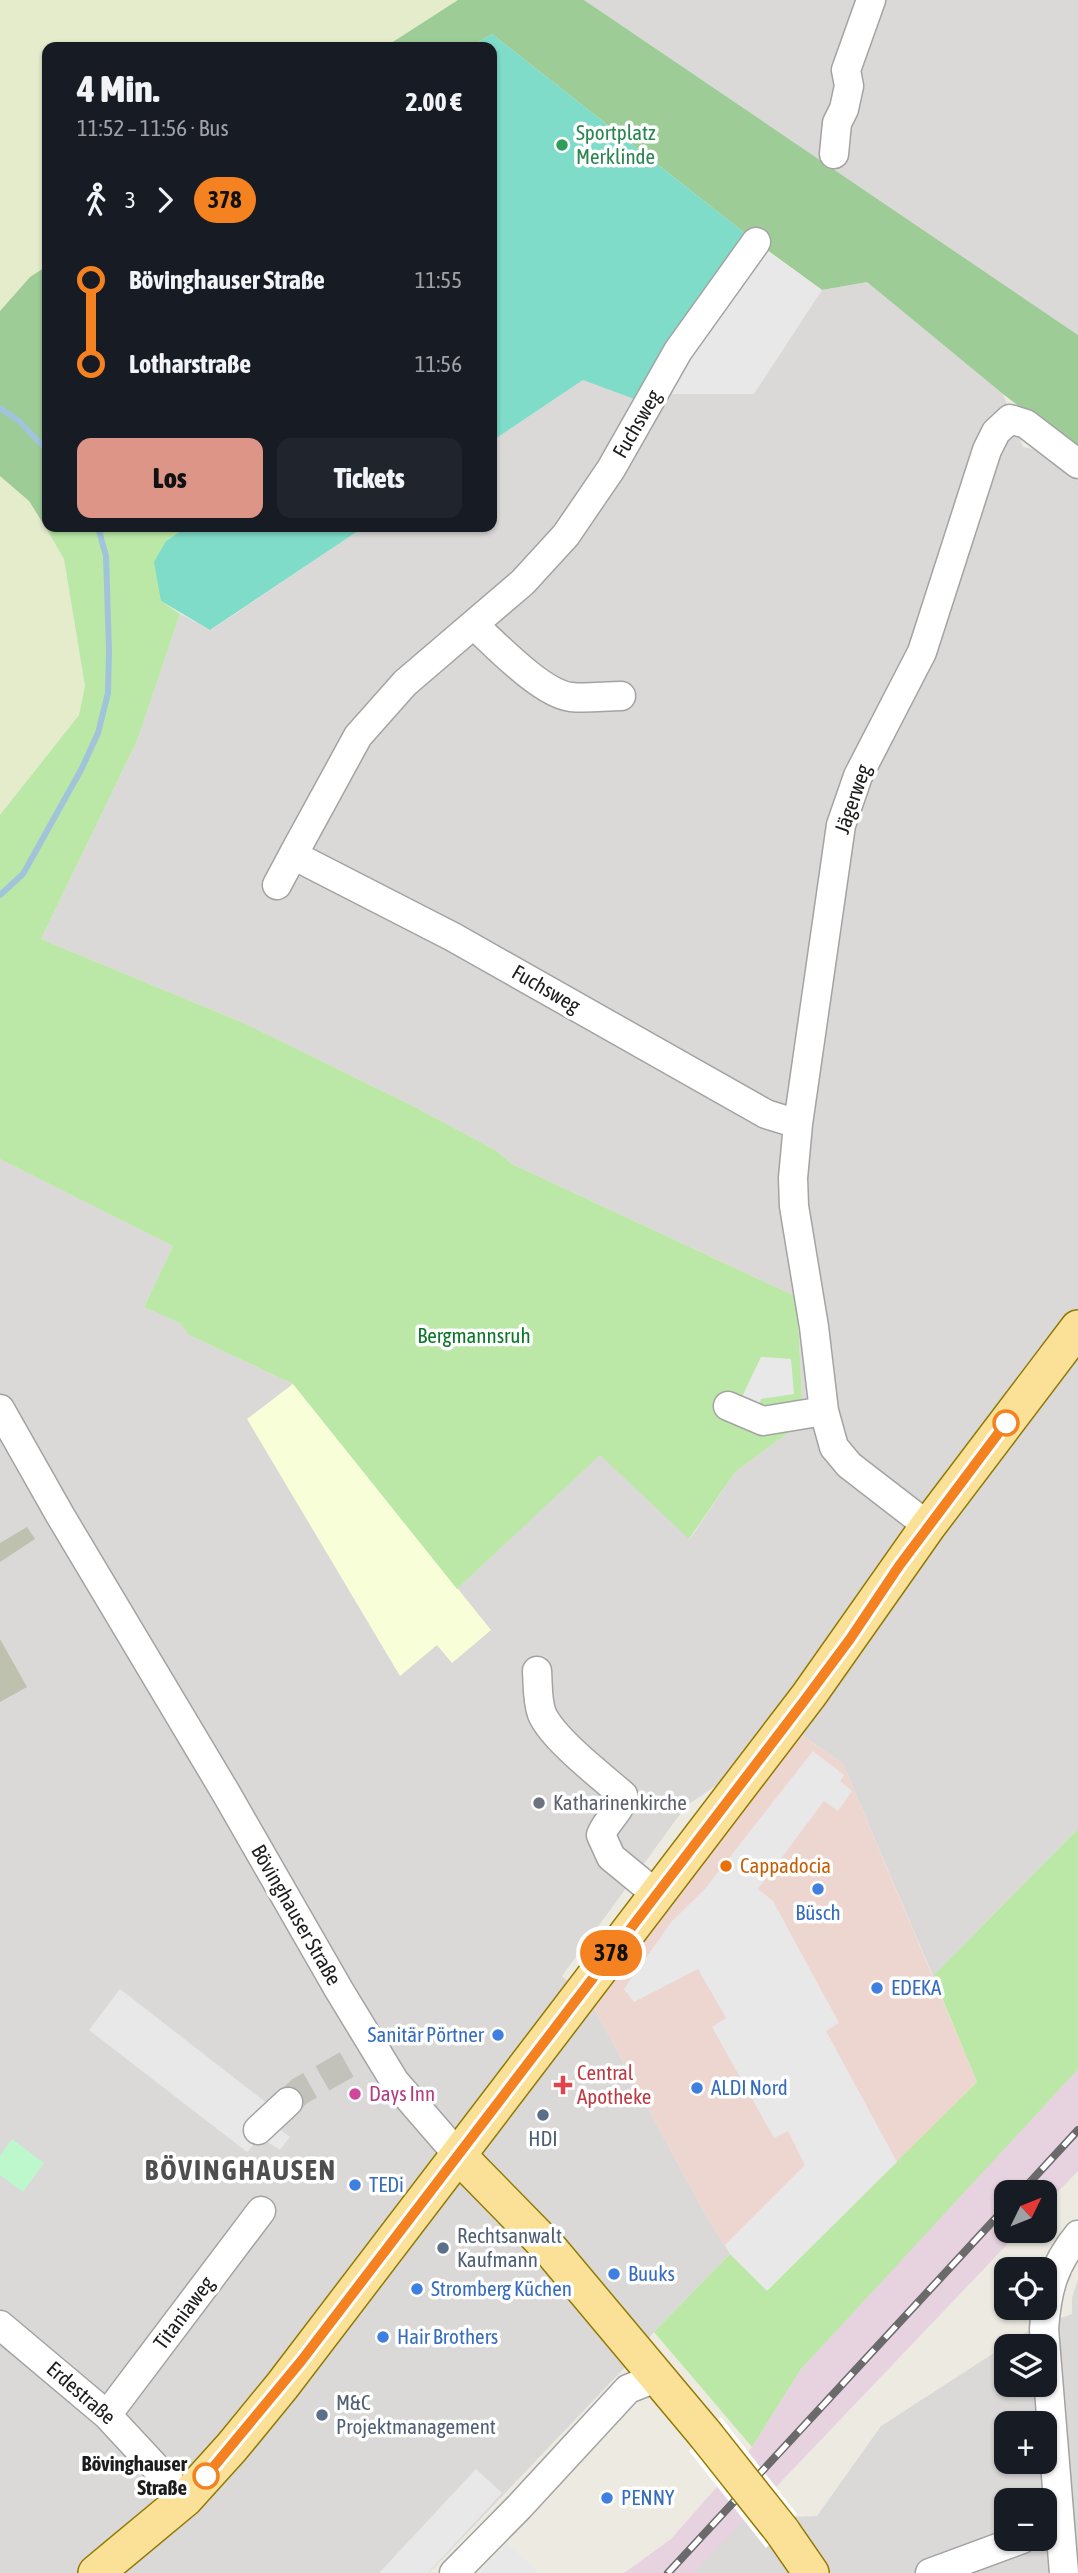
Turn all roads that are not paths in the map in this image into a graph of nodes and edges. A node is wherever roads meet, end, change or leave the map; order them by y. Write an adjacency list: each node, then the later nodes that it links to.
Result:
1 (871, 0): 2 (street)
2 (834, 154)
3 (756, 242): 5 (street, Fuchsweg)
4 (1078, 464): 9 (street, Jägerweg)
5 (474, 625): 6 (street); 7 (street, Fuchsweg)
6 (621, 696)
7 (293, 855): 8 (street, Fuchsweg); 9 (street, Fuchsweg)
8 (277, 885)
9 (798, 1124): 13 (street, Jägerweg)
10 (1078, 1328): 14 (main road)
11 (728, 1406): 13 (street)
12 (0, 1409): 19 (street, Bövinghauser Straße)
13 (824, 1411): 14 (street, Jägerweg)
14 (928, 1526): 16 (main road)
15 (537, 1671): 16 (street)
16 (656, 1894): 19 (main road)
17 (288, 2102): 18 (street)
18 (258, 2130)
19 (459, 2156): 23 (main road, Bövinghauser Straße); 26 (main road)
20 (261, 2211): 24 (street, Titaniaweg)
21 (1078, 2235): 25 (street)
22 (0, 2325): 24 (street, Erdestraße)
23 (658, 2377): 30 (street); 31 (main road, Bövinghauser Straße, bridge)
24 (107, 2415): 26 (street, Erdestraße)
25 (1051, 2488)
26 (185, 2499): 29 (main road)
27 (1057, 2546): 33 (street)
28 (994, 2549): 32 (street)
29 (96, 2573)
30 (454, 2573)
31 (811, 2573)
32 (930, 2573)
33 (1064, 2573)

